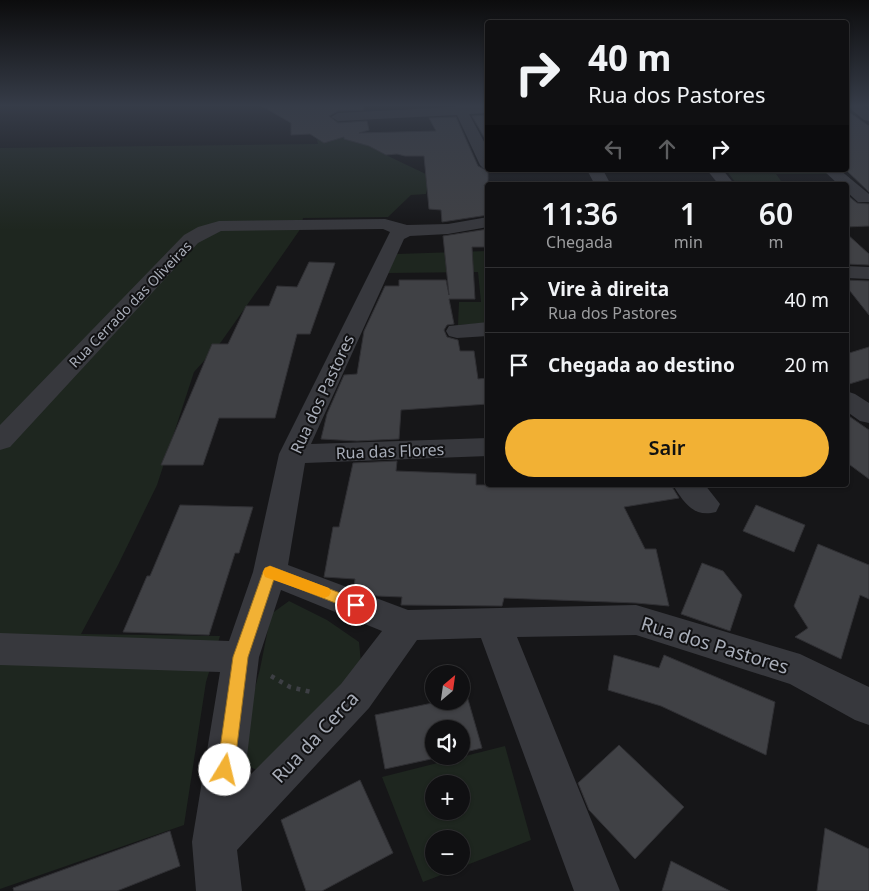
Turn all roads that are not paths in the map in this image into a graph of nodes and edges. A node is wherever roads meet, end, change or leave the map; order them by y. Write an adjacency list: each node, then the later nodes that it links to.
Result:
1 (479, 147): 2 (street)
2 (485, 160)
3 (717, 172): 5 (street)
4 (833, 172): 6 (street)
5 (725, 182)
6 (845, 182)
7 (849, 185): 9 (street)
8 (849, 196): 9 (street)
9 (866, 198)
10 (485, 223): 11 (street)
11 (406, 231): 18 (street, Rua Cerrado das Oliveiras); 20 (street, Rua dos Pastores)
12 (849, 272): 13 (street)
13 (869, 273)
14 (485, 329): 15 (street)
15 (456, 331)
16 (849, 401): 17 (street)
17 (869, 415)
18 (0, 441)
19 (485, 447): 20 (street, Rua das Flores)
20 (293, 454): 21 (street, Rua dos Pastores)
21 (270, 572): 23 (street, Rua dos Pastores); 25 (street)
22 (492, 623): 23 (street, Rua dos Pastores); 26 (street, Rua dos Pastores); 29 (street)
23 (407, 624): 27 (street, Rua da Cerca)
24 (0, 649): 25 (street)
25 (240, 657): 27 (street)
26 (869, 707)
27 (214, 842): 28 (street)
28 (219, 891)
29 (597, 891)

